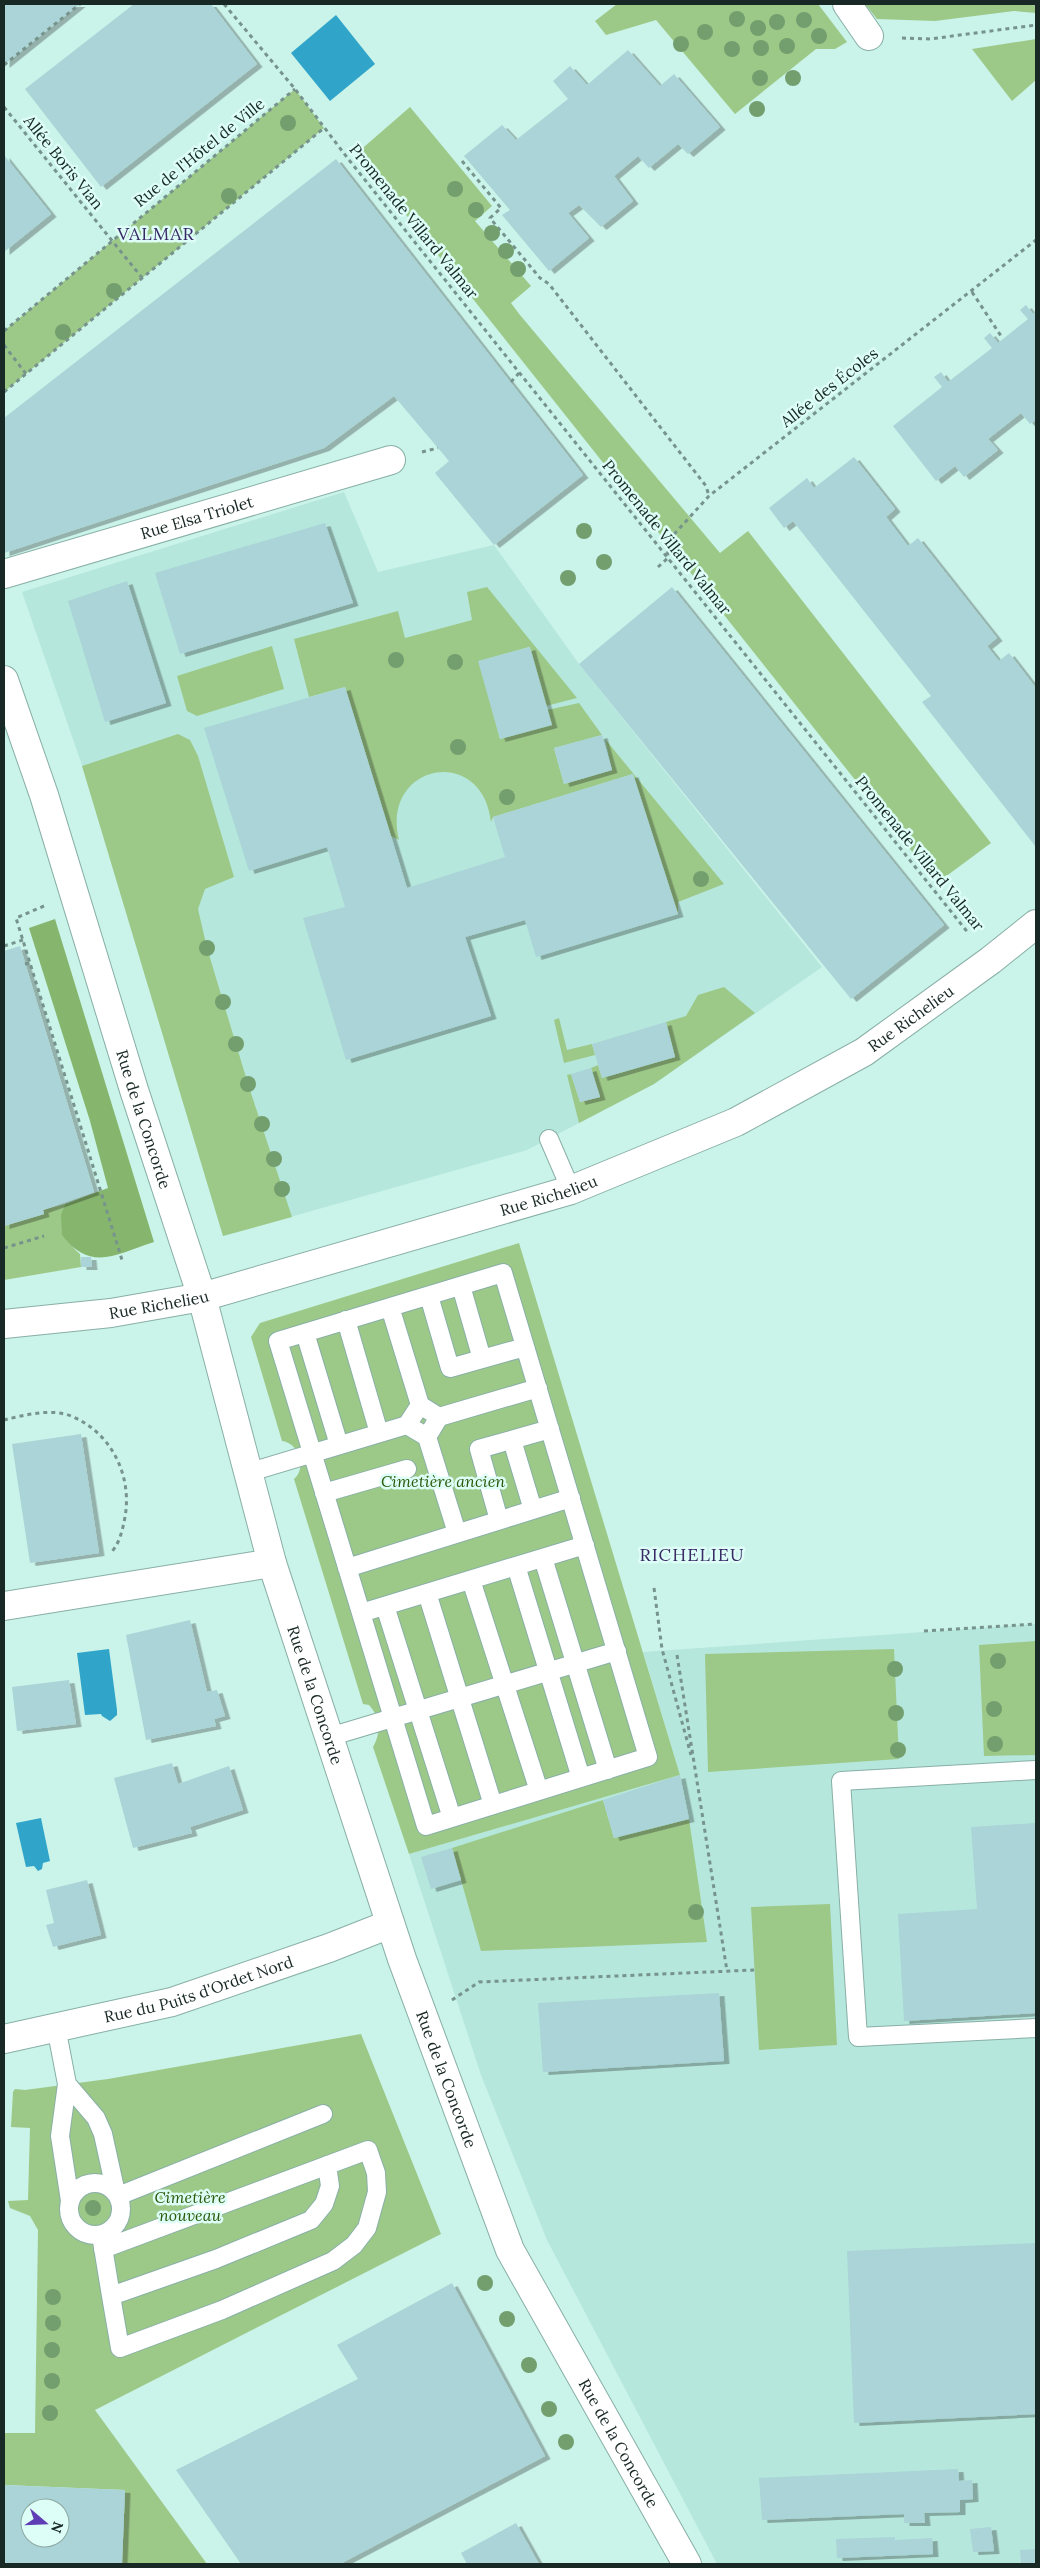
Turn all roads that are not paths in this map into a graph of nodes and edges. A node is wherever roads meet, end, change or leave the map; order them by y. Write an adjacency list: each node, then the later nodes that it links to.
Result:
1 (847, 4): 2 (street)
2 (869, 36)
3 (390, 460): 4 (street, Rue Elsa Triolet)
4 (4, 574)
5 (4, 680): 11 (street, Rue de la Concorde)
6 (1036, 924): 8 (street, Rue Richelieu)
7 (549, 1139): 8 (lane)
8 (571, 1190): 11 (street, Rue Richelieu)
9 (461, 1286): 10 (lane); 16 (lane); 17 (lane)
10 (429, 1296): 12 (lane); 17 (lane)
11 (202, 1298): 14 (street, Rue Richelieu); 29 (street, Rue de la Concorde)
12 (390, 1307): 13 (lane); 19 (lane)
13 (346, 1320): 15 (lane); 23 (lane)
14 (4, 1324)
15 (305, 1333): 26 (lane); 27 (lane)
16 (526, 1347): 17 (lane); 18 (lane)
17 (482, 1359)
18 (538, 1388): 20 (lane); 22 (lane)
19 (420, 1405): 20 (lane); 21 (lane)
20 (440, 1417): 24 (lane)
21 (407, 1425): 23 (lane); 24 (lane)
22 (550, 1429): 25 (lane); 31 (lane)
23 (379, 1433): 26 (lane)
24 (427, 1437): 34 (lane)
25 (512, 1440): 32 (lane); 33 (lane)
26 (339, 1445): 27 (lane)
27 (312, 1453): 29 (lane); 30 (lane)
28 (407, 1469): 30 (lane)
29 (247, 1473): 37 (street, Rue de la Concorde)
30 (324, 1493): 39 (lane)
31 (571, 1498): 32 (lane); 35 (lane)
32 (533, 1510): 33 (lane)
33 (498, 1520): 34 (lane)
34 (457, 1533): 39 (lane)
35 (585, 1545): 36 (lane); 45 (lane)
36 (544, 1558): 38 (lane); 46 (lane)
37 (272, 1563): 42 (street); 52 (street, Rue de la Concorde)
38 (516, 1566): 40 (lane); 47 (lane)
39 (347, 1568): 44 (lane)
40 (471, 1580): 41 (lane); 48 (lane)
41 (426, 1593): 43 (lane); 49 (lane)
42 (4, 1606)
43 (385, 1606): 44 (lane); 50 (lane)
44 (360, 1613): 51 (lane)
45 (617, 1651): 46 (lane); 53 (lane)
46 (576, 1663): 47 (lane); 53 (lane)
47 (548, 1672): 48 (lane); 55 (lane)
48 (505, 1685): 49 (lane); 56 (lane)
49 (459, 1699): 50 (lane); 57 (lane)
50 (419, 1711): 51 (lane); 58 (lane)
51 (393, 1719): 52 (lane); 58 (lane)
52 (329, 1737): 59 (street, Rue de la Concorde)
53 (608, 1770): 55 (lane)
54 (1036, 1770): 61 (lane)
55 (581, 1778): 56 (lane)
56 (539, 1791): 57 (lane)
57 (493, 1806): 58 (lane)
58 (452, 1818)
59 (390, 1924): 60 (street, Rue du Puits d'Ordet Nord); 70 (street, Rue de la Concorde)
60 (56, 2028): 62 (street, Rue du Puits d'Ordet Nord); 63 (lane)
61 (1036, 2028)
62 (4, 2039)
63 (67, 2084): 66 (lane); 67 (lane)
64 (323, 2114): 66 (lane)
65 (327, 2165): 68 (lane); 69 (lane); 69 (lane)
66 (117, 2194): 67 (lane); 68 (lane)
67 (70, 2201): 68 (lane)
68 (102, 2242): 69 (lane)
69 (112, 2296)
70 (686, 2564)

